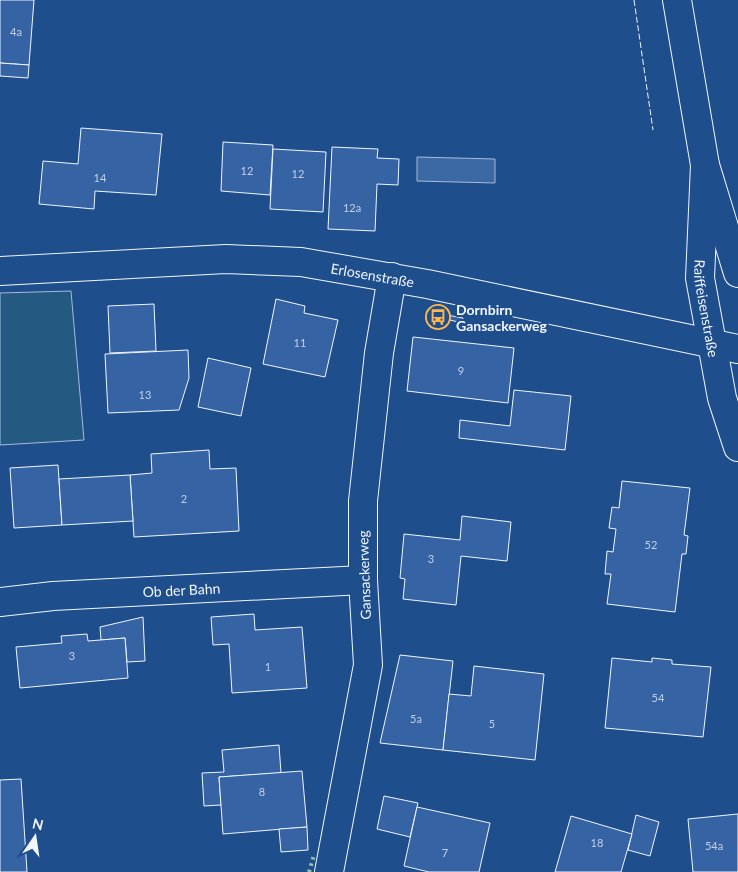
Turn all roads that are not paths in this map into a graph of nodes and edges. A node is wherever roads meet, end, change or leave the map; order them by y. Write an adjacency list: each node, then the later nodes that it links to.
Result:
1 (677, 0): 2 (street, Raiffeisenstraße)
2 (706, 165): 4 (street, Raiffeisenstraße); 6 (street, Raiffeisenstraße)
3 (0, 270): 5 (street, Erlosenstraße)
4 (738, 273)
5 (392, 277): 6 (street, Erlosenstraße); 9 (street, Gansackerweg)
6 (712, 344): 7 (street, Erlosenstraße); 8 (street, Raiffeisenstraße)
7 (738, 349)
8 (738, 447)
9 (364, 580): 10 (street, Ob der Bahn); 11 (street, Gansackerweg)
10 (0, 602)
11 (328, 872)

